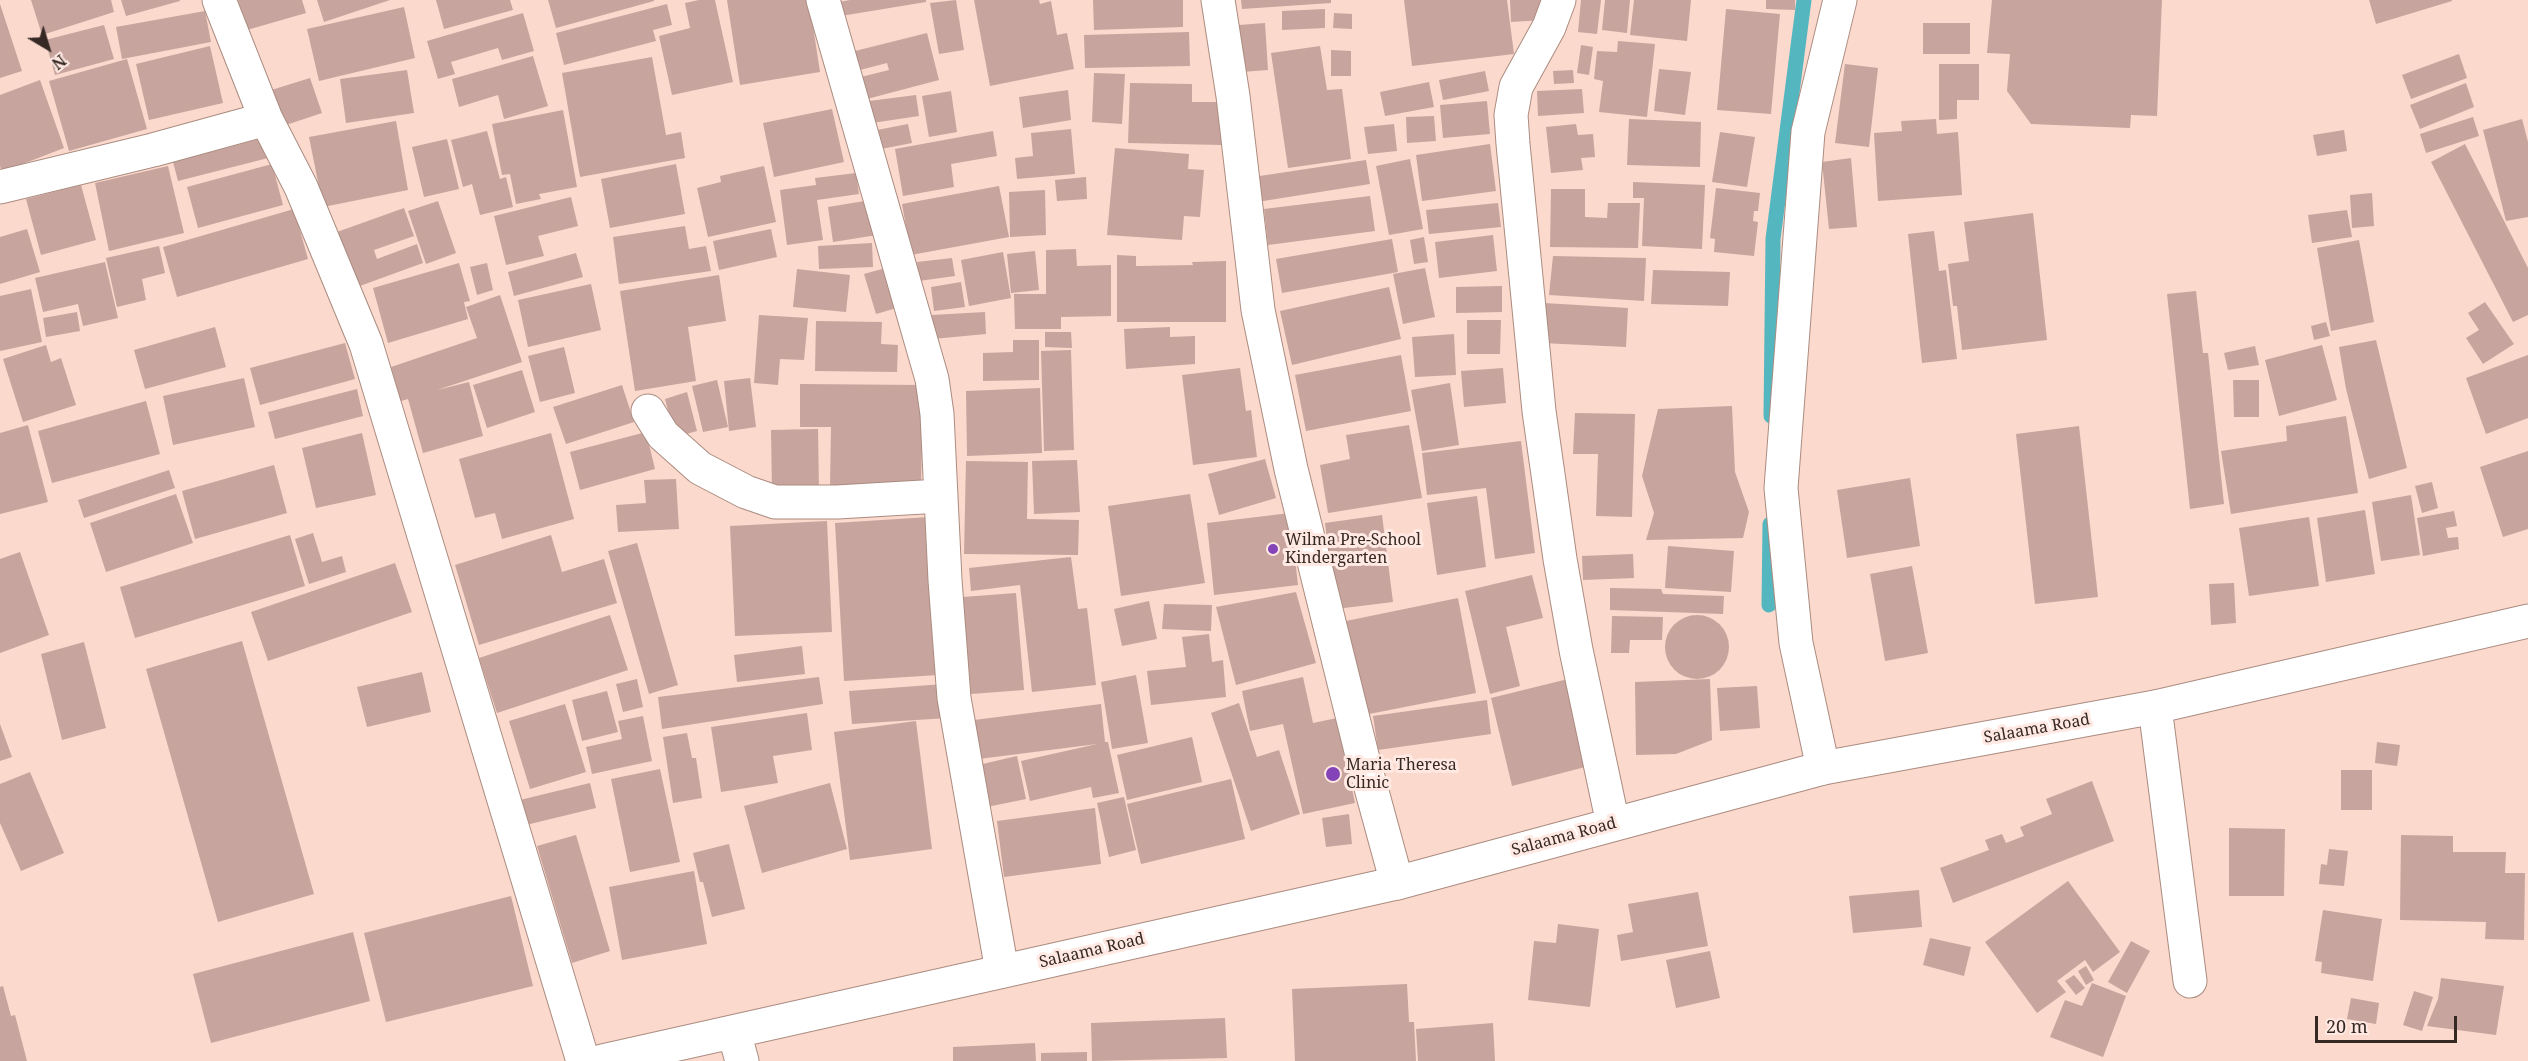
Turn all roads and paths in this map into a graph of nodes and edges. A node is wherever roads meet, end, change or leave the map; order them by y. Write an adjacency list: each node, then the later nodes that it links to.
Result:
1 (219, 0): 6 (street)
2 (823, 0): 9 (street)
3 (1218, 0): 14 (street)
4 (1559, 0): 13 (street)
5 (1840, 0): 12 (street)
6 (266, 119): 7 (street); 18 (street)
7 (0, 187)
8 (648, 411): 9 (street)
9 (940, 496): 15 (street)
10 (2528, 621): 11 (street, Salaama Road)
11 (2155, 707): 12 (street, Salaama Road); 16 (street)
12 (1823, 768): 13 (street, Salaama Road)
13 (1613, 824): 14 (street, Salaama Road)
14 (1397, 883): 15 (street, Salaama Road)
15 (1002, 971): 17 (street, Salaama Road)
16 (2190, 981)
17 (738, 1046): 19 (street, Salaama Road)
18 (583, 1061)
19 (602, 1061)

